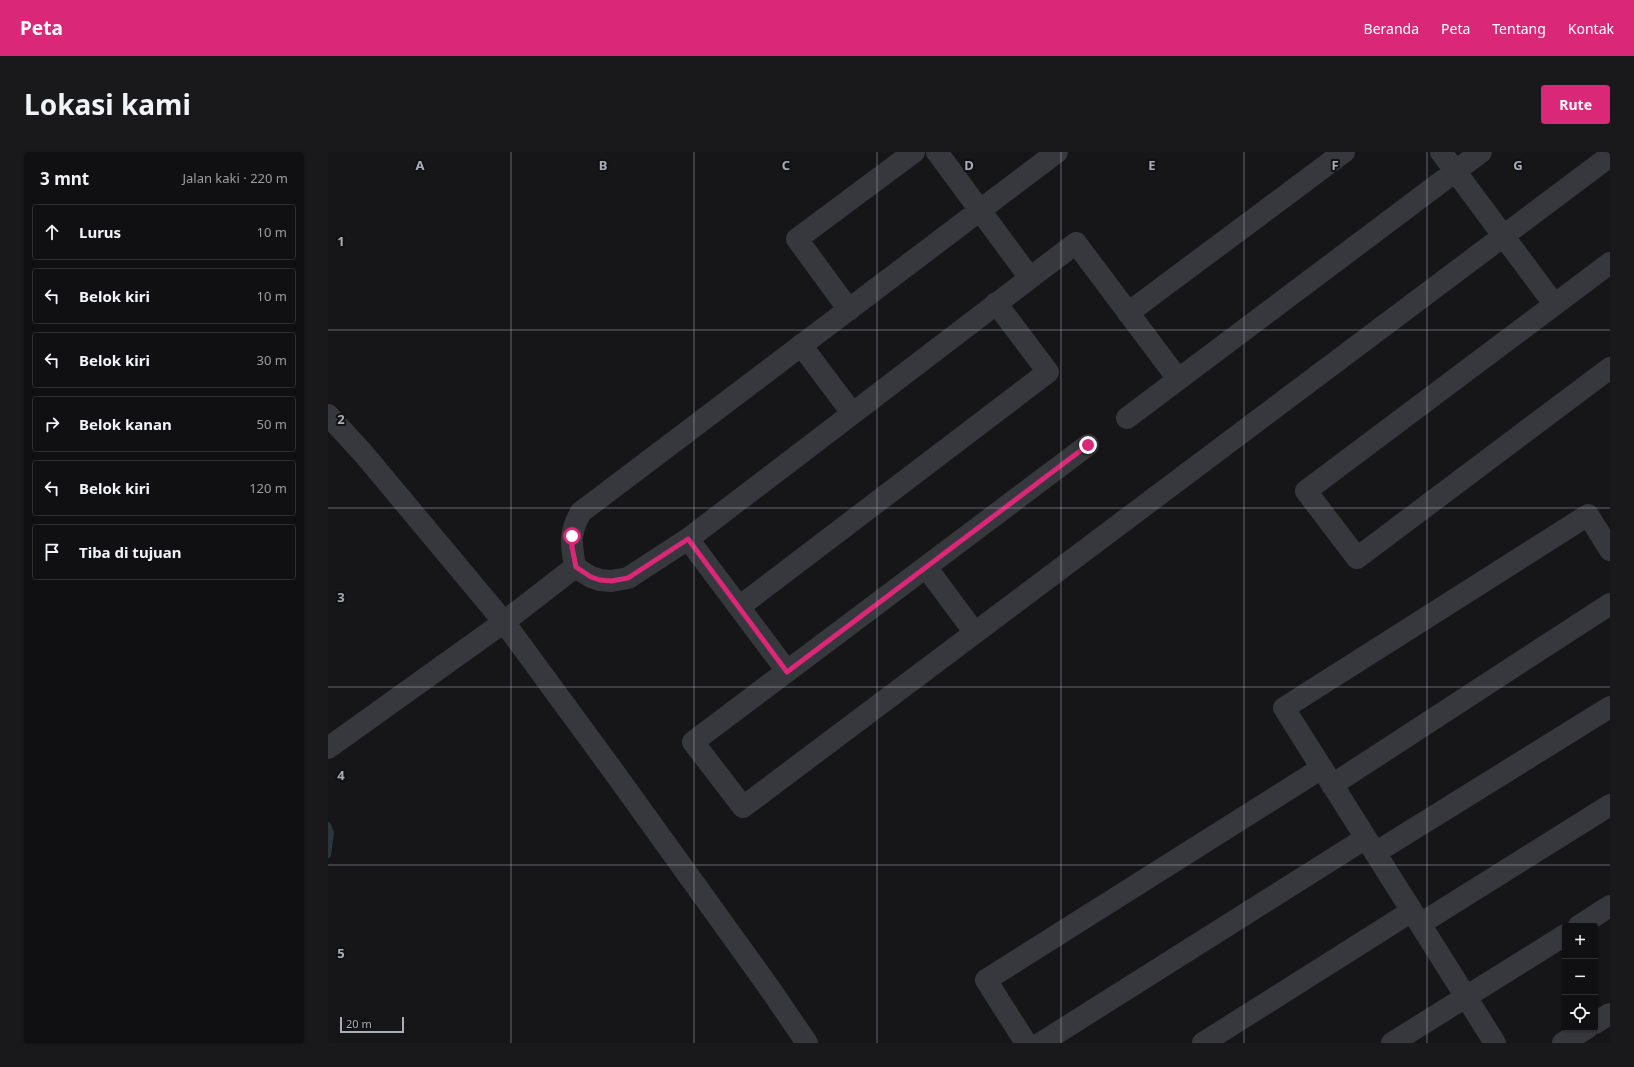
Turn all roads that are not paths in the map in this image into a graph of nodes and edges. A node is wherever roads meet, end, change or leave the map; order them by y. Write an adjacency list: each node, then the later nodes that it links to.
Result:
1 (914, 152): 15 (street)
2 (937, 152): 9 (street)
3 (1057, 152): 9 (street)
4 (1344, 152): 16 (street)
5 (1441, 152): 8 (street)
6 (1481, 152): 8 (street)
7 (1610, 156): 10 (street)
8 (1456, 171): 10 (street); 19 (street)
9 (980, 209): 12 (street); 15 (street)
10 (1504, 236): 14 (street); 31 (street)
11 (1610, 263): 14 (street)
12 (1030, 278): 13 (street); 16 (street)
13 (996, 303): 20 (street); 29 (street)
14 (1554, 304): 18 (street)
15 (849, 310): 17 (street)
16 (1128, 313): 19 (street)
17 (801, 345): 20 (street); 27 (street)
18 (1610, 368)
19 (1178, 379): 22 (street)
20 (852, 413): 24 (street)
21 (328, 415): 30 (street)
22 (1127, 418)
23 (1088, 445): 26 (street)
24 (688, 539): 27 (street); 29 (street)
25 (1610, 550): 35 (street)
26 (926, 567): 31 (street); 32 (street)
27 (561, 578): 30 (street)
28 (1610, 604): 35 (street)
29 (739, 607): 32 (street)
30 (504, 622): 34 (street); 44 (street)
31 (975, 633): 32 (street)
32 (787, 672)
33 (1610, 707): 37 (street)
34 (328, 748)
35 (1327, 776): 37 (street); 45 (street)
36 (1610, 805): 39 (street)
37 (1370, 845): 39 (street); 46 (street)
38 (1610, 906): 40 (street)
39 (1416, 917): 42 (street); 47 (street)
40 (1584, 923)
41 (1562, 937): 42 (street)
42 (1466, 998): 48 (street); 49 (street)
43 (1601, 1022): 50 (street)
44 (807, 1043)
45 (1026, 1043)
46 (1041, 1043)
47 (1202, 1043)
48 (1392, 1043)
49 (1495, 1043)
50 (1563, 1043)

